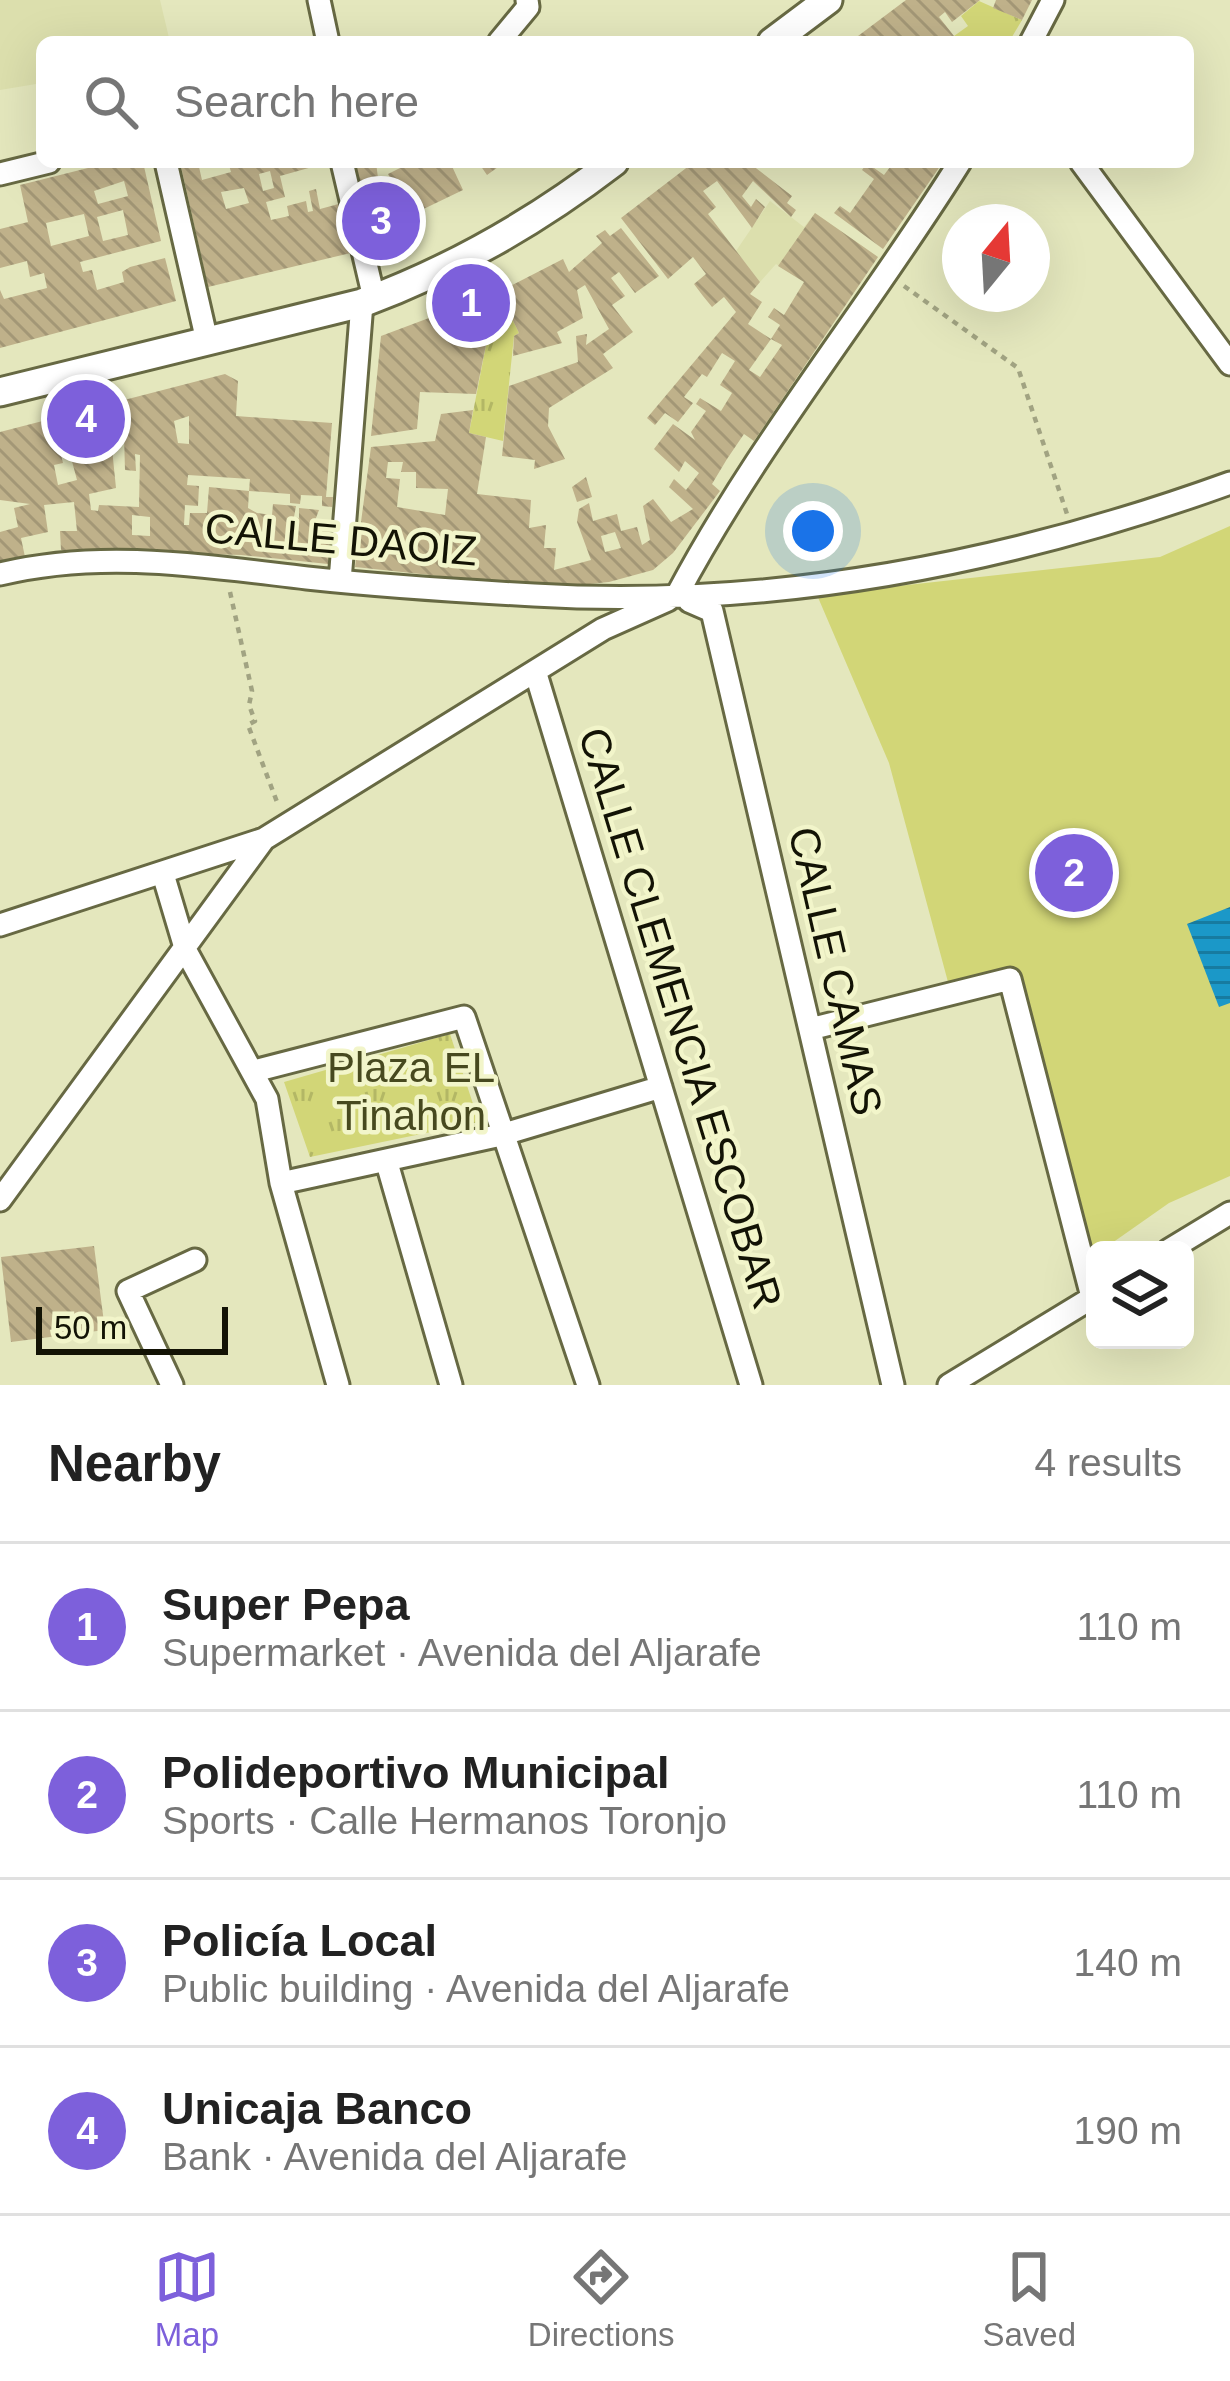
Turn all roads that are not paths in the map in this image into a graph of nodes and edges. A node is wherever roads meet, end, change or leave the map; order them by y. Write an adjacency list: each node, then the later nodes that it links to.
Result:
1 (319, 0): 5 (street)
2 (828, 0): 7 (main road)
3 (1053, 0): 8 (street)
4 (527, 3): 6 (street)
5 (327, 36)
6 (503, 36)
7 (780, 36)
8 (1034, 36)
9 (36, 165): 15 (street)
10 (167, 168): 17 (street)
11 (343, 168): 16 (street)
12 (606, 168): 16 (main road)
13 (956, 168): 23 (street)
14 (1086, 168): 18 (street)
15 (0, 174)
16 (368, 301): 17 (main road); 22 (street)
17 (207, 341): 19 (main road)
18 (1230, 364)
19 (0, 392)
20 (1230, 483): 23 (street, CALLE DAOIZ)
21 (0, 574): 22 (street, CALLE DAOIZ)
22 (340, 581): 23 (street, CALLE DAOIZ)
23 (677, 596): 24 (street); 29 (street, CALLE CAMAS)
24 (536, 674): 25 (street); 31 (street, CALLE CLEMENCIA ESCOBAR)
25 (264, 839): 26 (street); 28 (street)
26 (163, 874): 27 (street); 28 (street)
27 (0, 926)
28 (186, 951): 30 (street); 35 (street)
29 (810, 1029): 39 (street); 46 (street, CALLE CAMAS)
30 (254, 1071): 32 (street); 34 (street)
31 (662, 1087): 32 (street); 45 (street, CALLE CLEMENCIA ESCOBAR)
32 (501, 1135): 33 (street); 44 (street)
33 (387, 1163): 34 (street); 43 (street)
34 (281, 1183): 42 (street)
35 (0, 1200)
36 (1230, 1213): 37 (street)
37 (1184, 1241)
38 (195, 1260): 41 (street)
39 (1086, 1266)
40 (1086, 1301): 47 (street)
41 (172, 1385)
42 (338, 1385)
43 (452, 1385)
44 (588, 1385)
45 (751, 1385)
46 (893, 1385)
47 (950, 1385)

